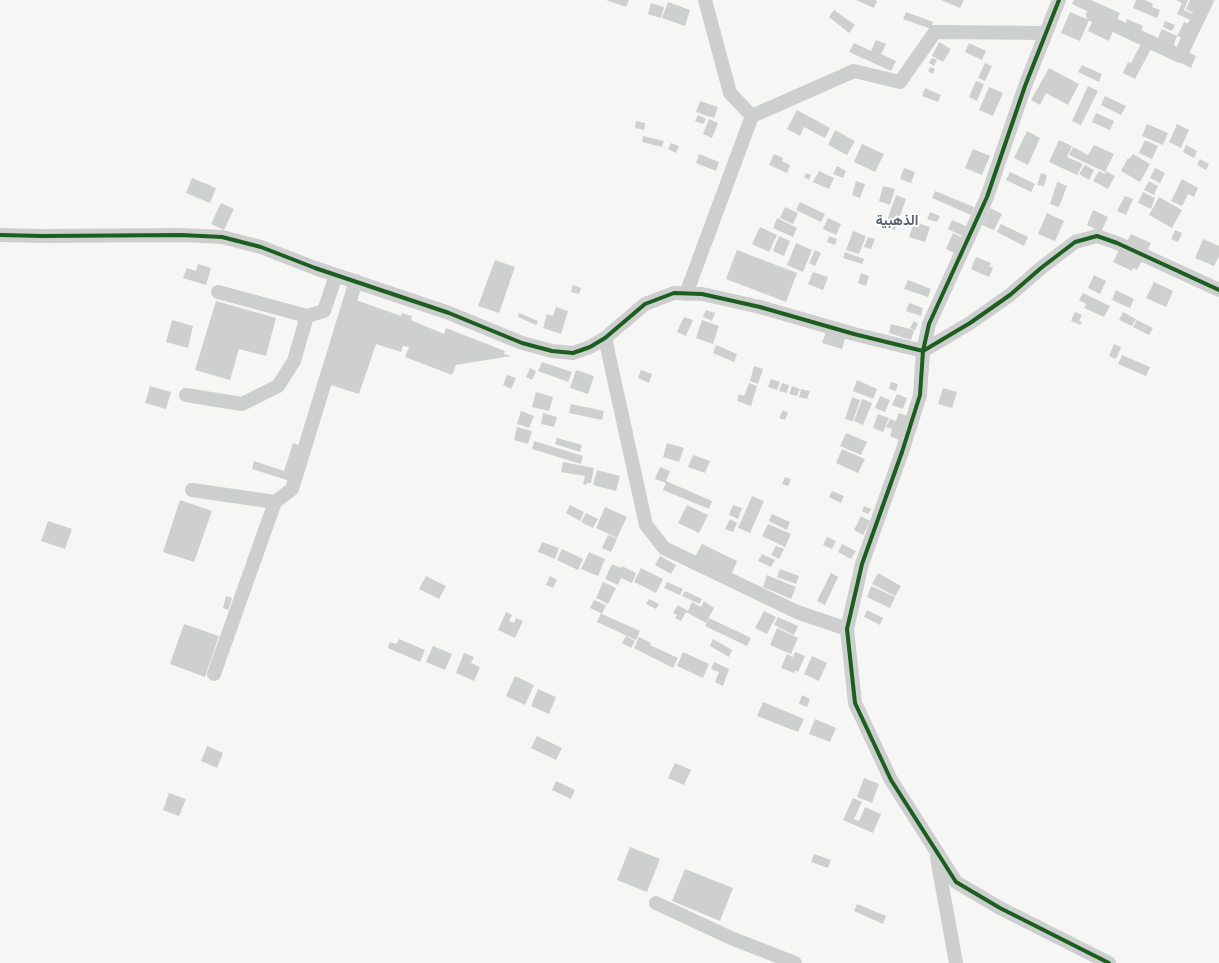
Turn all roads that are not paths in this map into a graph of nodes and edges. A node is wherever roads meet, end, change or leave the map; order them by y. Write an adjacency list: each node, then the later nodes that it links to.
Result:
1 (1059, 0): 4 (street)
2 (1207, 0): 3 (street)
3 (1093, 15)
4 (1046, 33): 6 (street); 15 (street)
5 (717, 46): 6 (street)
6 (752, 116): 12 (street)
7 (0, 235): 8 (street)
8 (336, 275): 9 (street); 13 (street)
9 (356, 281): 14 (street); 18 (street)
10 (1219, 290): 15 (street)
11 (218, 292): 13 (street)
12 (686, 294): 14 (street); 15 (street)
13 (307, 316): 16 (street)
14 (605, 338): 19 (street)
15 (923, 351): 19 (street)
16 (186, 395)
17 (192, 490): 18 (street)
18 (275, 502): 20 (street)
19 (847, 629): 21 (street)
20 (214, 674)
21 (936, 852): 24 (street); 25 (street)
22 (656, 903): 23 (street)
23 (795, 963)
24 (956, 963)
25 (1109, 963)

